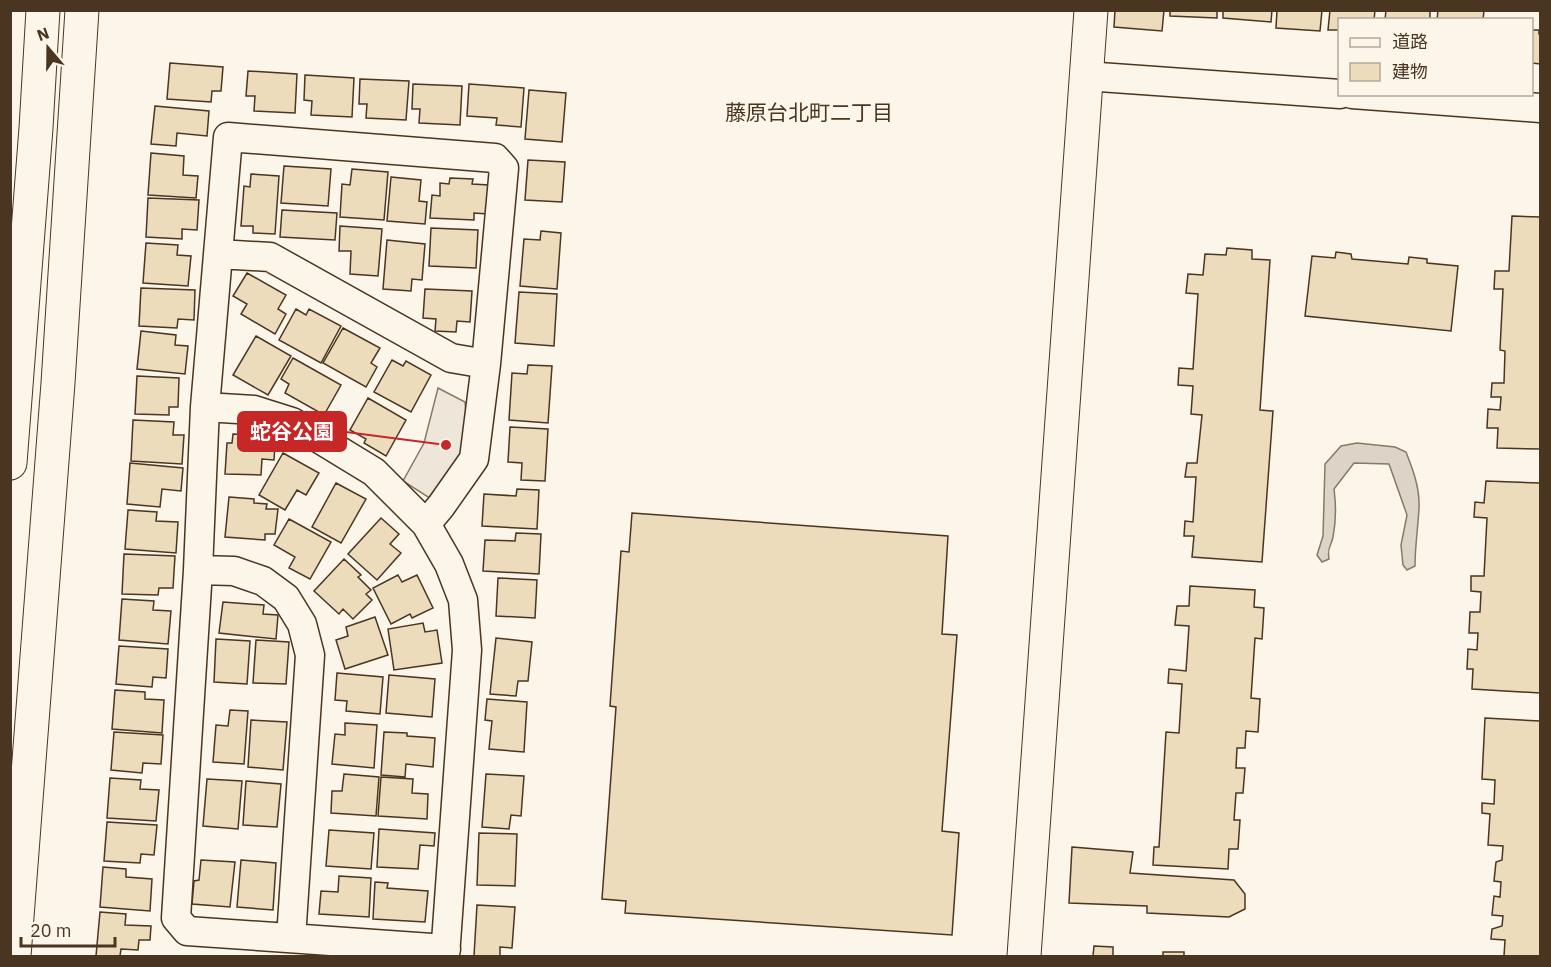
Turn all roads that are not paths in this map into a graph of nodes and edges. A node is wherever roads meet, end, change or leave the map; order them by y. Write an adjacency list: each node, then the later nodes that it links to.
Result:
1 (43, 10): 9 (street)
2 (82, 10): 17 (street)
3 (1091, 10): 4 (street)
4 (1085, 76): 5 (street); 18 (street)
5 (1338, 94)
6 (1380, 96): 7 (street)
7 (1540, 108)
8 (218, 254): 10 (street); 10 (street); 11 (street)
9 (17, 288): 12 (street)
10 (486, 364): 13 (street)
11 (206, 407): 13 (street); 14 (street)
12 (10, 463)
13 (426, 524): 16 (street)
14 (198, 570): 15 (street); 15 (street)
15 (291, 938): 16 (street)
16 (445, 953)
17 (14, 957)
18 (1024, 957)

